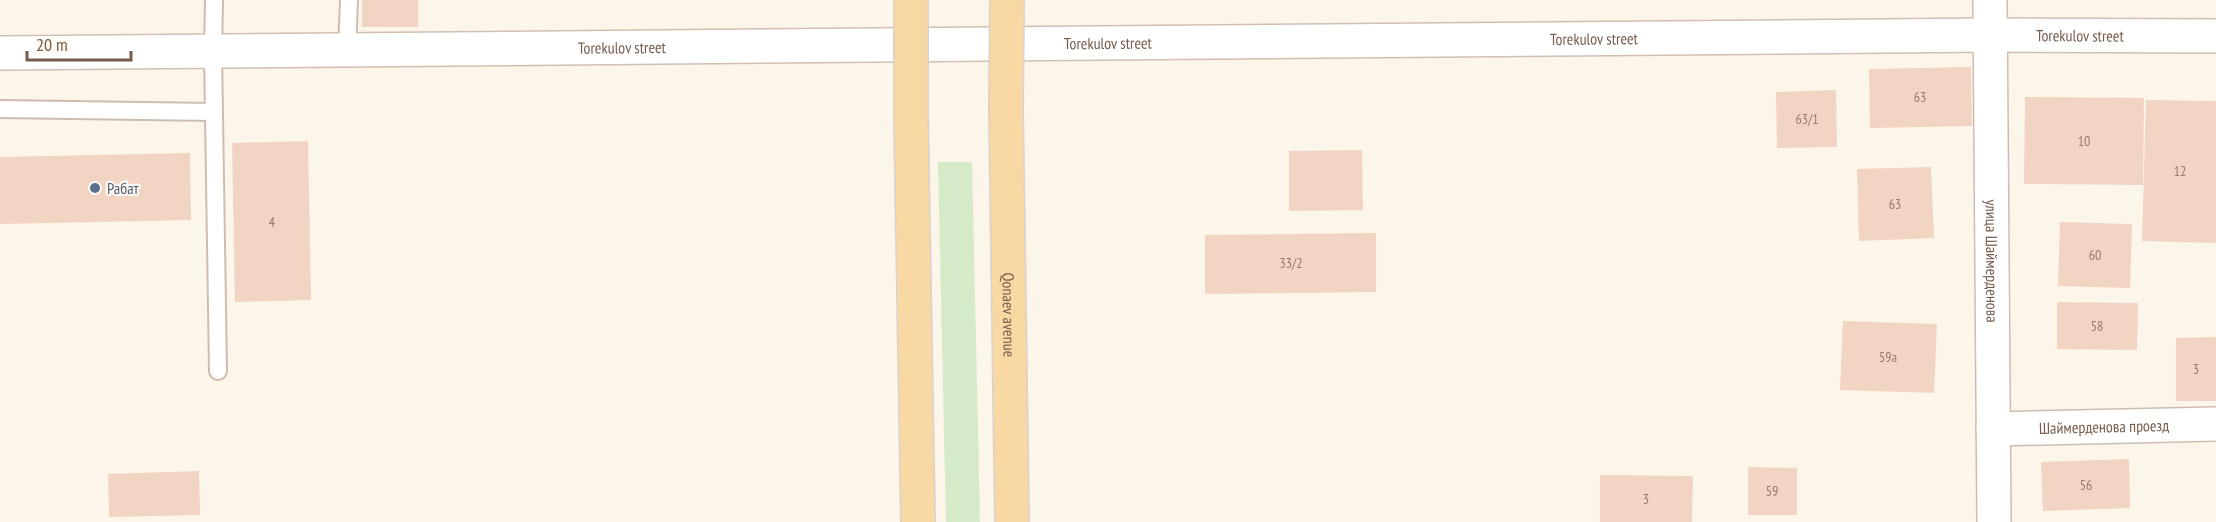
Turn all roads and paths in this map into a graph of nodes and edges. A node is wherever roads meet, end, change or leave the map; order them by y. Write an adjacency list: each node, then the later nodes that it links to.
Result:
1 (214, 0): 9 (lane)
2 (349, 0): 8 (lane)
3 (911, 0): 16 (main road, bridge)
4 (1007, 0): 17 (main road, Qonaev avenue, bridge)
5 (1990, 0): 6 (main road, улица Шаймерденова)
6 (1991, 35): 7 (main road, Torekulov street); 8 (main road, Torekulov street); 15 (main road, улица Шаймерденова)
7 (2216, 36)
8 (347, 50): 9 (main road, Torekulov street)
9 (213, 51): 10 (main road, Torekulov street); 12 (lane)
10 (0, 52)
11 (0, 109): 12 (lane)
12 (214, 112): 13 (lane)
13 (218, 371)
14 (2216, 424): 15 (main road, Шаймерденова проезд)
15 (1993, 429): 18 (main road, улица Шаймерденова)
16 (918, 522)
17 (1012, 522)
18 (1994, 522)

